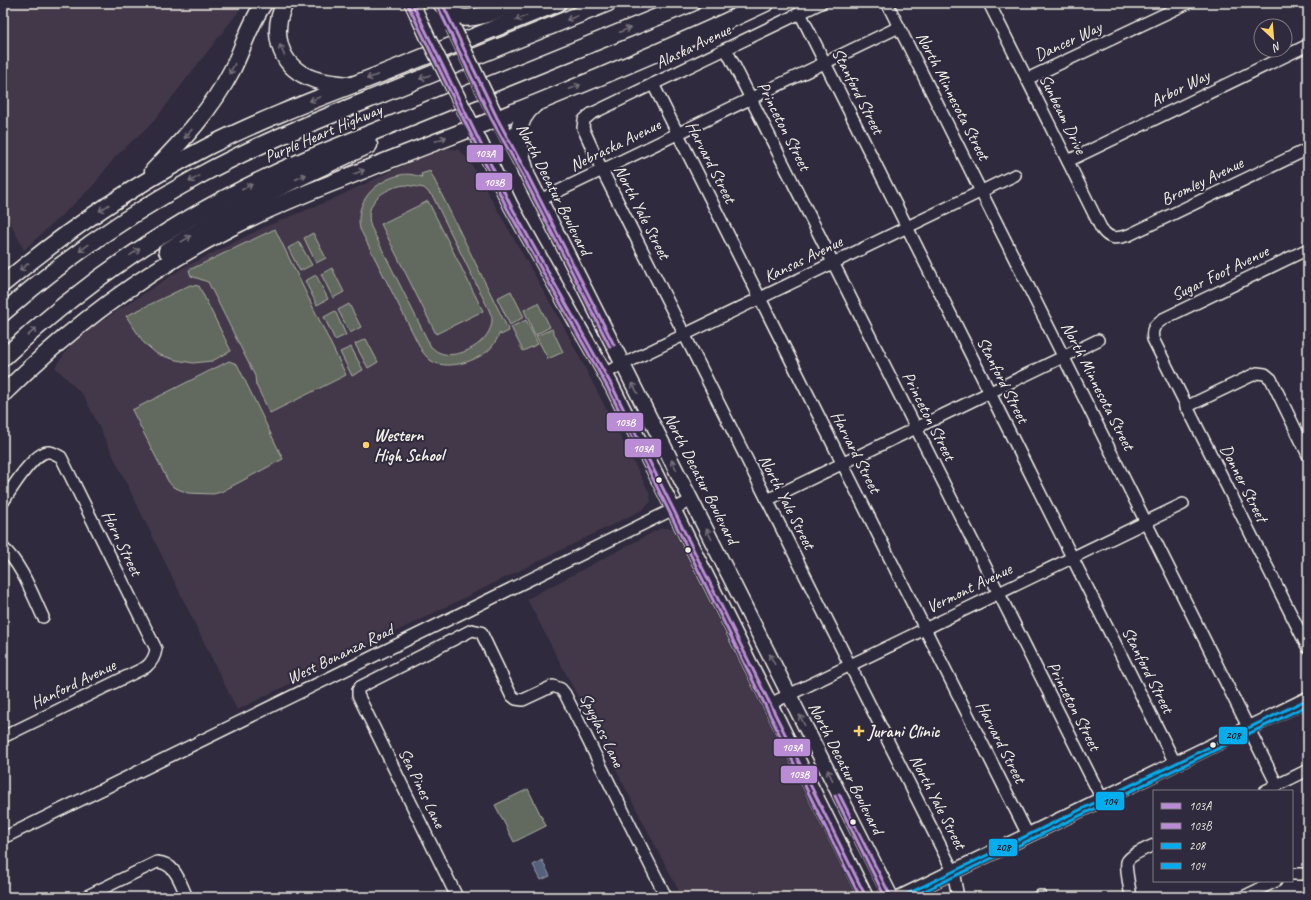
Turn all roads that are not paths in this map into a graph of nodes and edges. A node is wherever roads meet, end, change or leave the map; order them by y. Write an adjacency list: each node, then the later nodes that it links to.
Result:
1 (264, 3): 34 (highway, one-way to 34)
2 (285, 3): 22 (highway, one-way to 2)
3 (412, 3): 27 (main road, bridge)
4 (442, 3): 5 (highway); 25 (main road, North Decatur Boulevard, bridge)
5 (518, 3)
6 (558, 3): 22 (highway, one-way to 22)
7 (608, 3): 43 (highway, Purple Heart Highway, one-way to 43)
8 (692, 3): 19 (highway, Purple Heart Highway, one-way to 8)
9 (766, 3): 24 (highway, one-way to 9)
10 (821, 3): 14 (street, Alaska Avenue)
11 (887, 3): 15 (street, North Minnesota Street)
12 (989, 3): 20 (street, Sunbeam Drive)
13 (1188, 3): 20 (street, Dancer Way)
14 (800, 13): 17 (street, Alaska Avenue); 18 (street, Stanford Street)
15 (899, 27): 18 (street, Nebraska Avenue); 35 (street, North Minnesota Street)
16 (1308, 45): 30 (street, Arbor Way)
17 (726, 49): 21 (street, Alaska Avenue); 23 (street, Princeton Street)
18 (825, 63): 23 (street, Nebraska Avenue); 37 (street, Stanford Street)
19 (524, 71): 44 (highway, one-way to 19); 49 (highway, Purple Heart Highway, one-way to 19)
20 (1027, 79): 30 (street, Sunbeam Drive)
21 (653, 84): 26 (street, Alaska Avenue); 28 (street, Harvard Street)
22 (351, 85): 34 (highway, one-way to 34)
23 (751, 98): 28 (street, Nebraska Avenue); 40 (street, Princeton Street)
24 (539, 102): 25 (highway); 32 (highway)
25 (495, 115): 27 (highway); 32 (main road, North Decatur Boulevard)
26 (583, 123): 31 (street, North Yale Street)
27 (471, 124): 44 (highway, one-way to 27); 51 (main road)
28 (678, 134): 31 (street, Nebraska Avenue); 42 (street, Harvard Street)
29 (1308, 149): 38 (street, Bromley Avenue)
30 (1068, 161): 38 (street, Sunbeam Drive)
31 (602, 170): 36 (street, Nebraska Avenue); 46 (street, North Yale Street)
32 (526, 172): 36 (main road, North Decatur Boulevard)
33 (1015, 175): 35 (street, Kansas Avenue)
34 (137, 187): 41 (highway, one-way to 41)
35 (981, 192): 37 (street, Kansas Avenue); 48 (street, North Minnesota Street)
36 (540, 200): 50 (main road, North Decatur Boulevard)
37 (907, 227): 40 (street, Kansas Avenue); 52 (street, Stanford Street)
38 (1110, 237)
39 (1307, 251): 45 (street, Sugar Foot Avenue)
40 (834, 263): 42 (street, Kansas Avenue); 55 (street, Princeton Street)
41 (3, 284)
42 (760, 299): 46 (street, Kansas Avenue); 57 (street, Harvard Street)
43 (3, 313)
44 (91, 316): 53 (highway)
45 (1152, 332): 54 (street, Donner Street)
46 (685, 335): 50 (street, Kansas Avenue); 59 (street, North Yale Street)
47 (1098, 340): 48 (street)
48 (1064, 357): 52 (street); 63 (street, North Minnesota Street)
49 (3, 358)
50 (623, 365): 51 (street, Kansas Avenue); 58 (main road, North Decatur Boulevard, one-way to 50)
51 (605, 373): 62 (main road)
52 (990, 392): 55 (street); 65 (street, Stanford Street)
53 (3, 394)
54 (1186, 407): 56 (street); 68 (street, Donner Street)
55 (916, 428): 57 (street); 66 (street, Princeton Street)
56 (1308, 455)
57 (842, 464): 59 (street); 69 (street, Harvard Street)
58 (692, 500): 62 (street, West Bonanza Road); 74 (main road, North Decatur Boulevard, one-way to 58)
59 (767, 500): 72 (street, North Yale Street)
60 (3, 502): 71 (street, Horn Street)
61 (1183, 504): 63 (street, Vermont Avenue)
62 (674, 509): 76 (main road); 85 (street, West Bonanza Road)
63 (1146, 522): 65 (street, Vermont Avenue); 77 (street, North Minnesota Street)
64 (3, 548): 67 (street)
65 (1073, 557): 66 (street, Vermont Avenue); 79 (street, Stanford Street)
66 (999, 593): 69 (street, Vermont Avenue); 83 (street, Princeton Street)
67 (43, 617)
68 (1304, 628): 70 (street, Donner Street)
69 (925, 629): 72 (street, Vermont Avenue); 84 (street, Harvard Street)
70 (1308, 648)
71 (155, 656): 78 (street, Hanford Avenue)
72 (850, 665): 74 (street, Vermont Avenue); 87 (street, North Yale Street)
73 (358, 693): 93 (street, Sea Pines Lane); 94 (street, Spyglass Lane)
74 (789, 694): 76 (street, Vermont Avenue); 96 (main road, North Decatur Boulevard, one-way to 74)
75 (1308, 699): 77 (main road)
76 (770, 704): 95 (main road)
77 (1249, 727): 79 (main road); 81 (street, North Minnesota Street)
78 (3, 737)
79 (1175, 763): 83 (main road)
80 (1308, 770): 81 (street)
81 (1277, 785): 82 (street)
82 (1267, 790)
83 (1102, 799): 84 (main road)
84 (1028, 835): 87 (main road)
85 (3, 838)
86 (1153, 846): 99 (street)
87 (953, 871): 97 (main road); 98 (street, North Yale Street)
88 (1293, 874): 89 (street)
89 (1308, 874)
90 (1274, 882): 100 (street)
91 (85, 897): 92 (street)
92 (188, 897)
93 (457, 897)
94 (666, 897)
95 (866, 897)
96 (892, 897)
97 (901, 897)
98 (958, 897)
99 (1130, 897)
100 (1243, 897)

